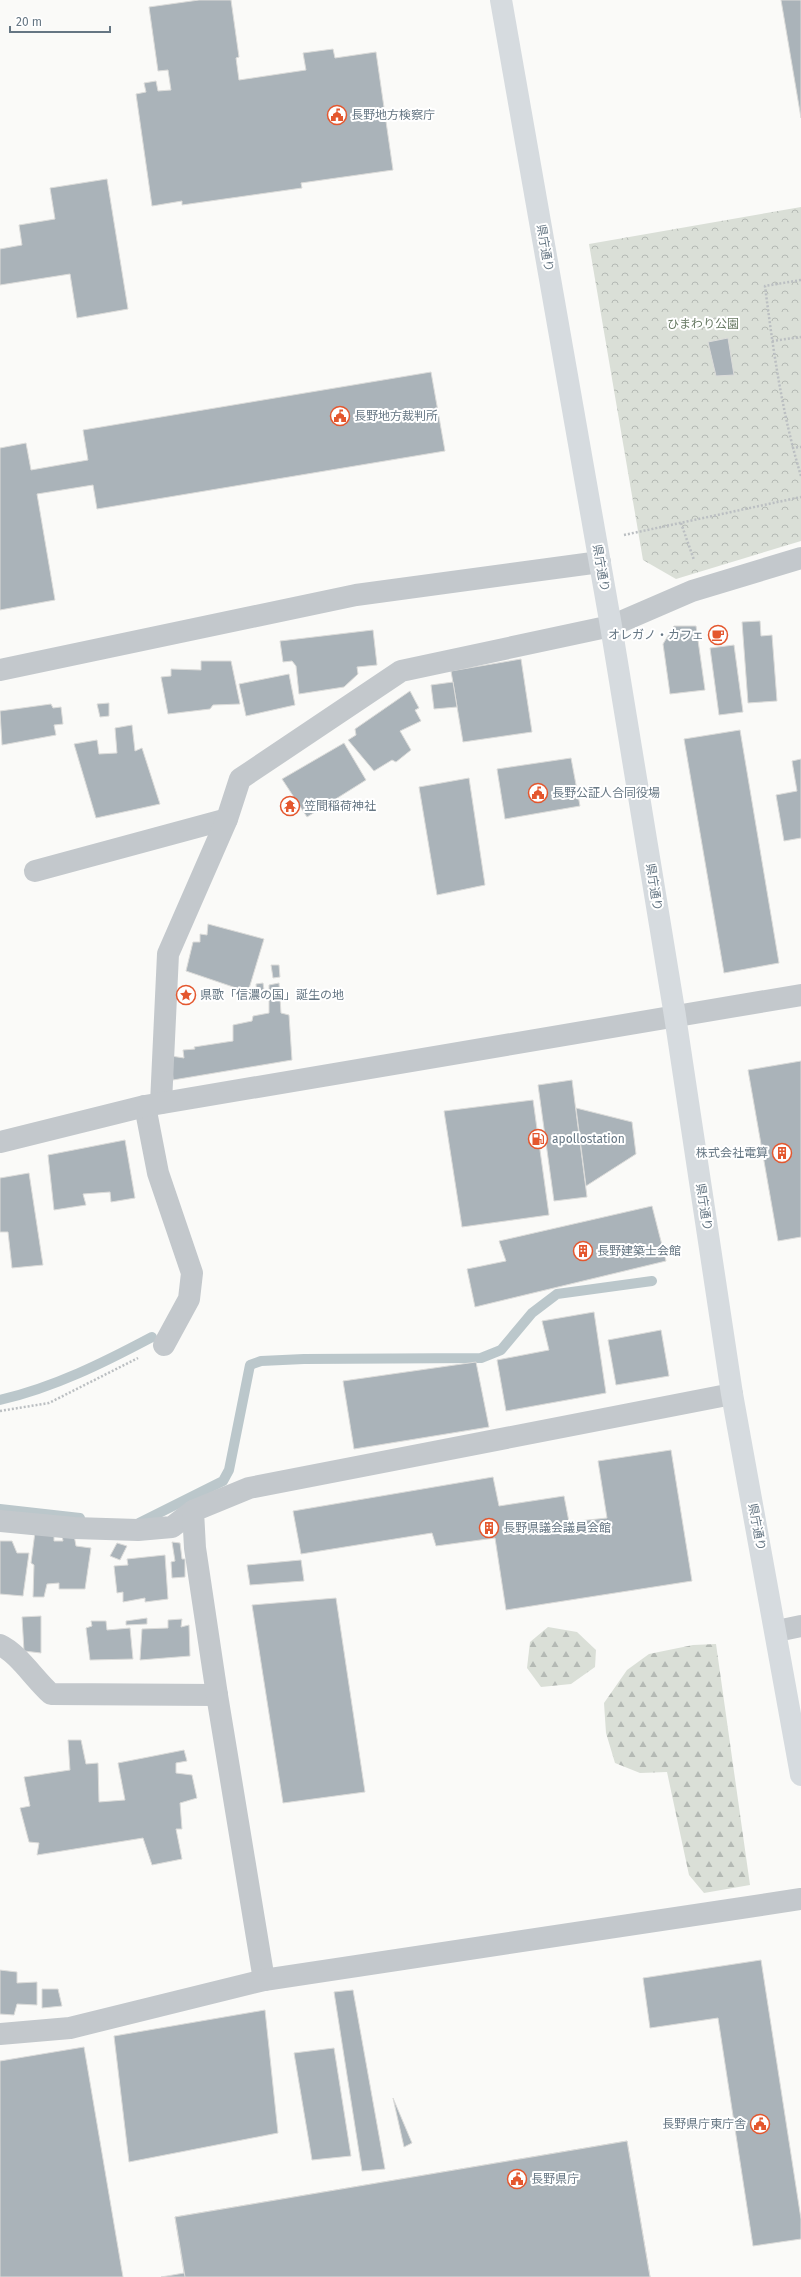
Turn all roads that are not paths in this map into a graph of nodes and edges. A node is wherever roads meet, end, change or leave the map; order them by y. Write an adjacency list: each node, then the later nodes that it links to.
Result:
1 (501, 0): 3 (main road, 県庁通り)
2 (801, 558): 4 (street)
3 (600, 562): 4 (main road, 県庁通り); 5 (street)
4 (611, 626): 6 (street); 9 (main road, 県庁通り)
5 (0, 670)
6 (227, 819): 7 (street); 10 (street)
7 (35, 871)
8 (801, 995): 9 (street)
9 (675, 1016): 10 (street); 13 (main road, 県庁通り)
10 (153, 1104): 11 (street); 12 (street)
11 (0, 1142)
12 (164, 1345)
13 (732, 1394): 14 (street); 17 (main road, 県庁通り)
14 (193, 1512): 15 (street); 19 (street)
15 (0, 1521)
16 (801, 1626): 17 (street)
17 (777, 1631): 20 (main road, 県庁通り)
18 (0, 1645): 19 (street)
19 (217, 1695): 22 (street)
20 (801, 1775)
21 (801, 1899): 22 (street)
22 (264, 1980): 23 (street)
23 (0, 2034)

